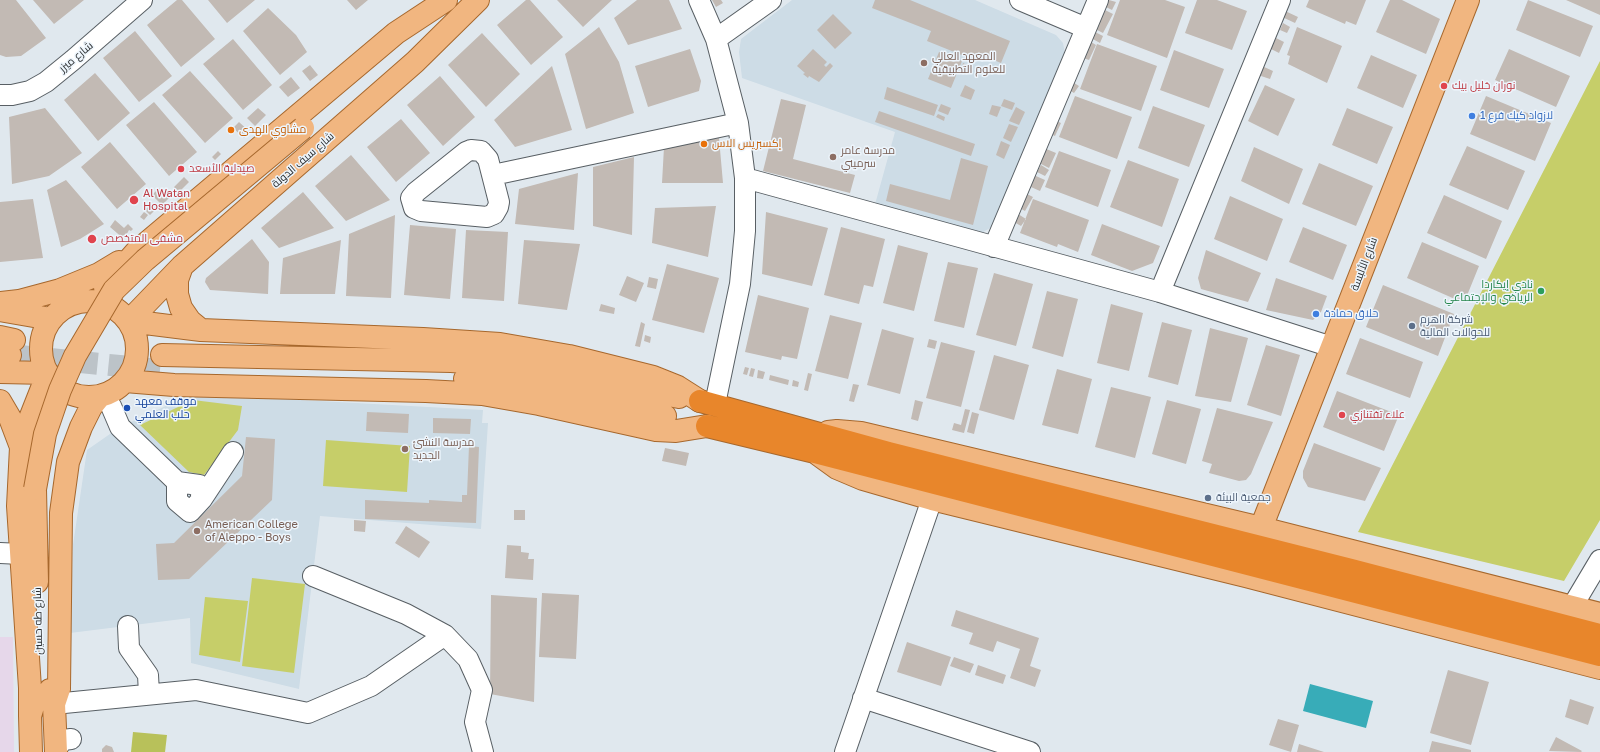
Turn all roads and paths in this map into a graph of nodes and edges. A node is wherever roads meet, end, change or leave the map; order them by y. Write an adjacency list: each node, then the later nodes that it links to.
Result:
1 (142, 0): 13 (street, شارع ميزر)
2 (446, 0): 19 (main road)
3 (452, 0): 15 (main road)
4 (477, 0): 15 (main road); 20 (main road, شارع سيف الدولة)
5 (699, 0): 12 (street)
6 (771, 0): 12 (street)
7 (1020, 0): 11 (street)
8 (1098, 0): 11 (street)
9 (1280, 0): 21 (street)
10 (1468, 0): 28 (main road, شارع الألبسة)
11 (1086, 28): 18 (street)
12 (716, 39): 14 (street)
13 (0, 95)
14 (738, 123): 16 (street); 17 (street)
15 (306, 132): 40 (main road)
16 (493, 175)
17 (745, 178): 18 (street); 35 (street)
18 (994, 247): 21 (street)
19 (136, 252): 22 (main road); 23 (main road)
20 (182, 266): 26 (main road, شارع سيف الدولة); 27 (main road)
21 (1160, 292): 28 (street)
22 (96, 301): 25 (main road); 26 (main road)
23 (0, 303)
24 (0, 310): 25 (main road)
25 (51, 319): 31 (main road)
26 (129, 321): 27 (main road); 32 (main road)
27 (201, 330): 35 (main road)
28 (1332, 347): 42 (main road, شارع الألبسة)
29 (5, 351): 31 (main road)
30 (165, 370): 32 (main road); 34 (main road); 35 (main road); 36 (main road)
31 (48, 373): 34 (main road); 38 (main road)
32 (126, 381): 34 (main road)
33 (0, 401): 38 (main road)
34 (105, 401): 39 (street); 56 (main road)
35 (707, 403): 37 (highway)
36 (707, 426): 37 (highway)
37 (817, 442): 41 (main road); 42 (main road); 51 (highway); 52 (highway)
38 (21, 447): 44 (main road)
39 (233, 452)
40 (40, 491): 56 (main road, شارع طه حسين); 57 (main road, شارع طه حسين)
41 (932, 499): 53 (main road); 55 (street)
42 (1261, 528): 47 (main road)
43 (0, 553): 44 (street)
44 (21, 554): 57 (main road)
45 (1600, 560): 47 (street)
46 (313, 576): 50 (street)
47 (1572, 607): 48 (main road)
48 (1600, 614)
49 (128, 626): 54 (street)
50 (445, 635): 54 (street); 60 (street)
51 (1600, 635)
52 (1600, 655)
53 (1600, 668)
54 (150, 694): 56 (street)
55 (863, 698): 61 (street); 62 (street)
56 (54, 704): 58 (main road, شارع طه حسين)
57 (30, 716): 59 (main road, شارع طه حسين)
58 (61, 747)
59 (31, 752)
60 (483, 752)
61 (845, 752)
62 (1030, 752)

